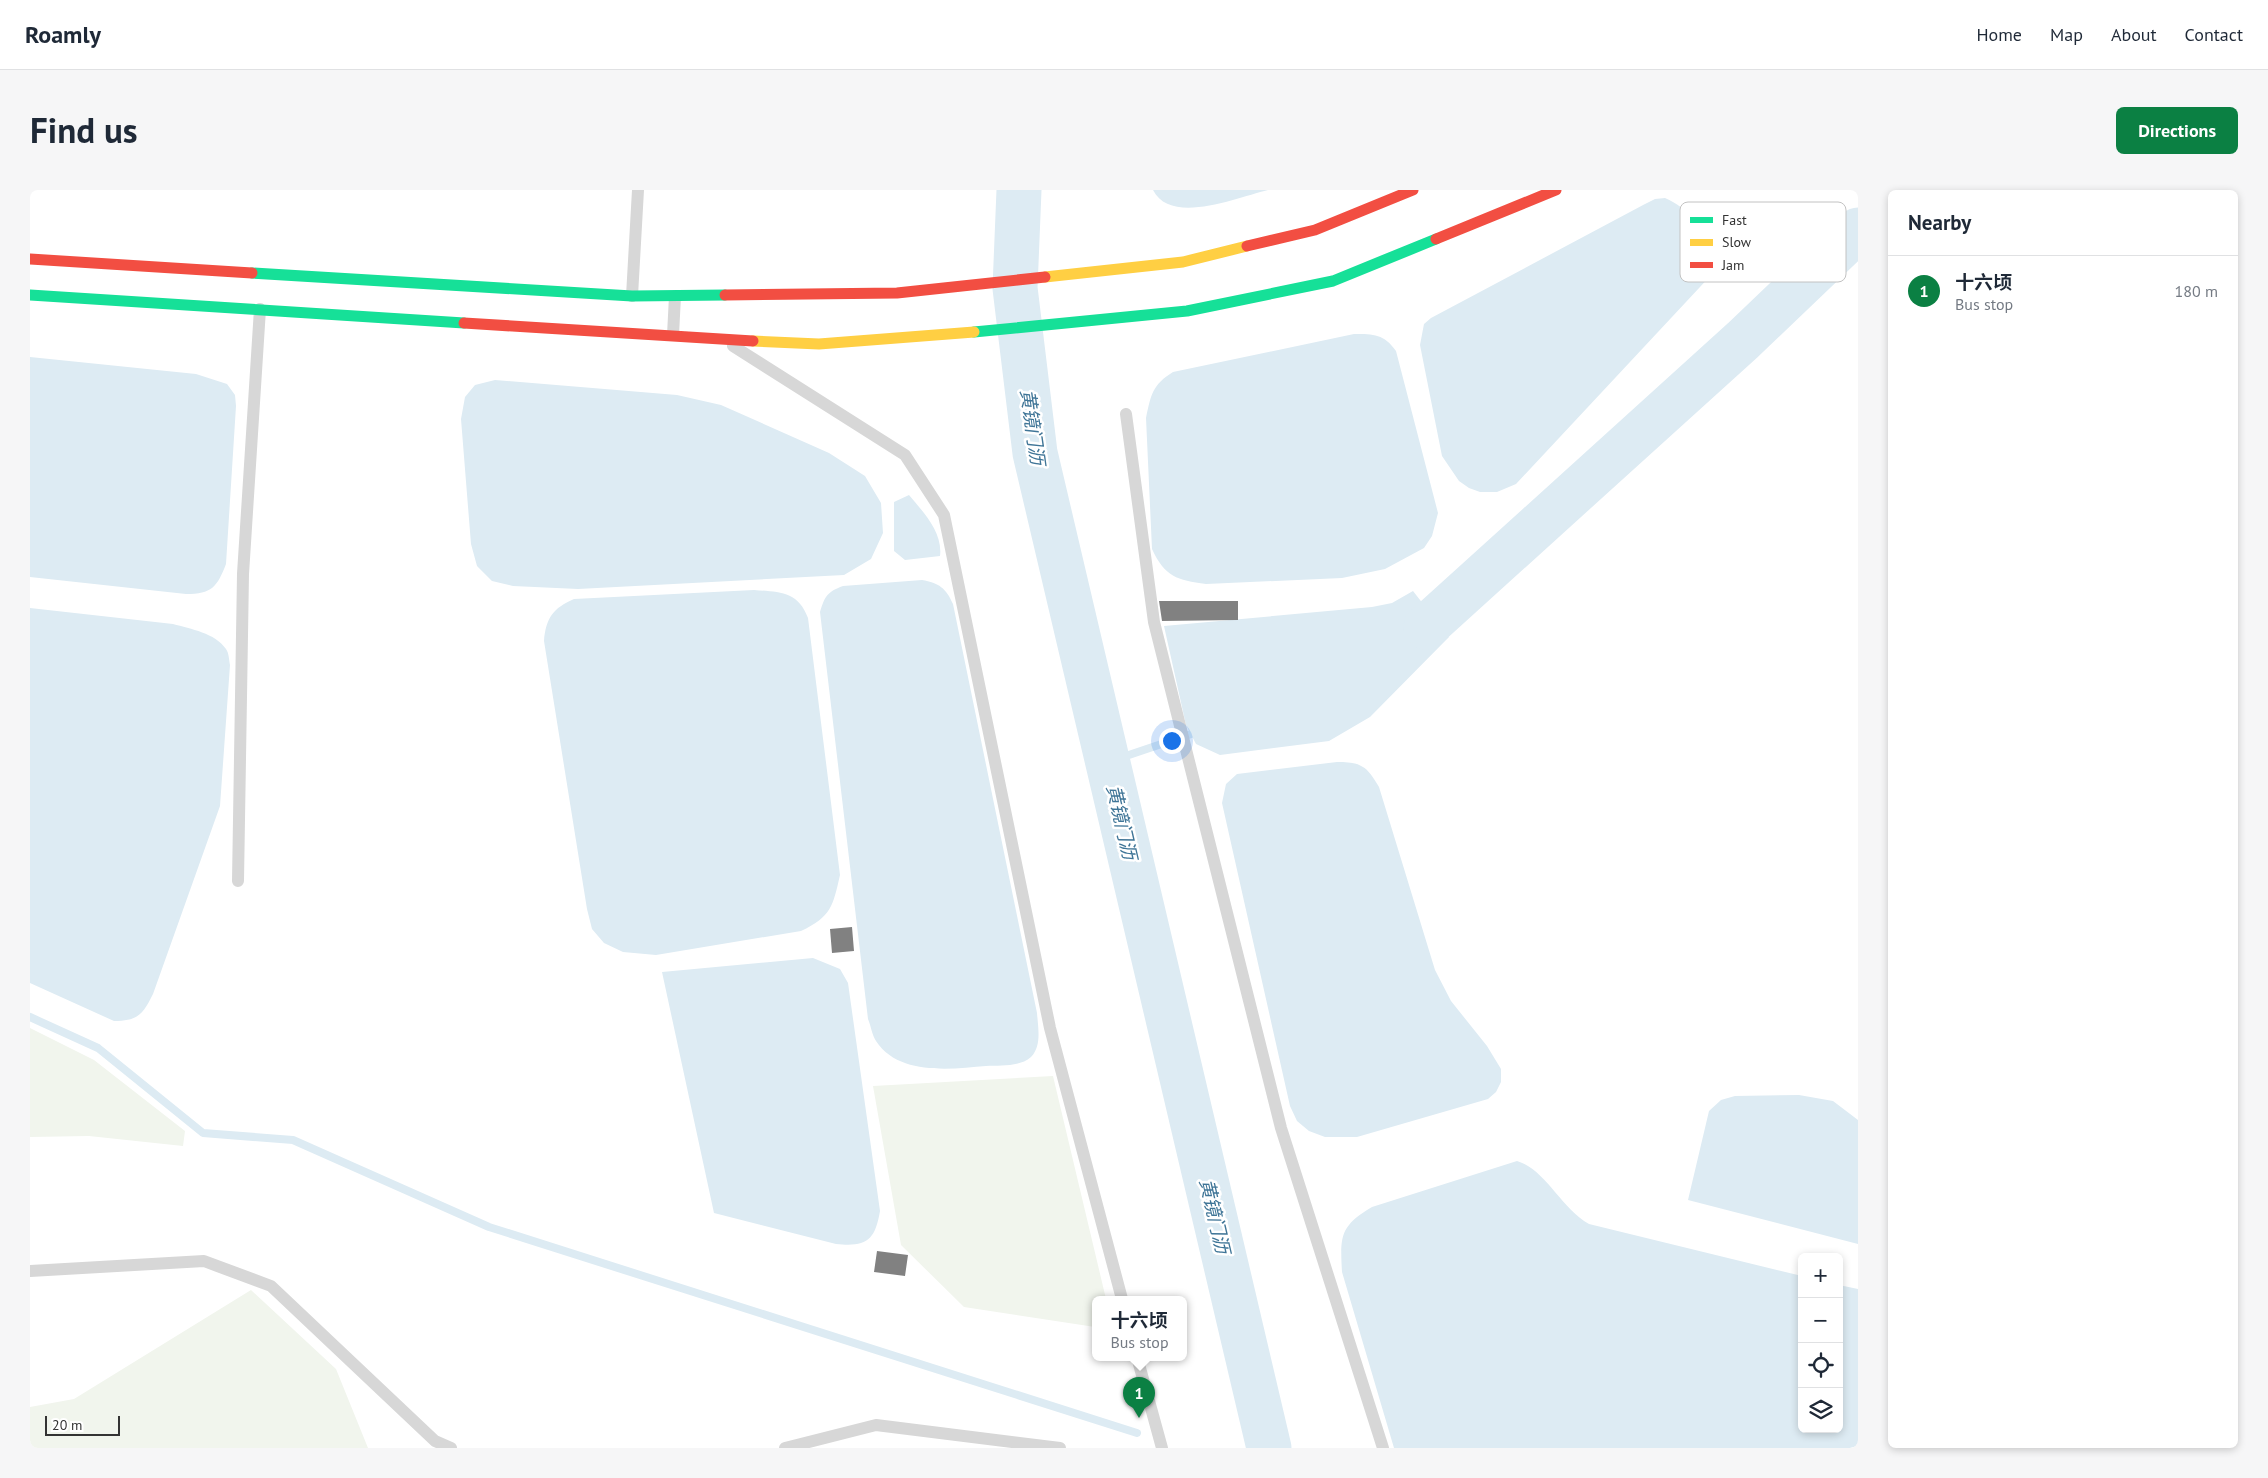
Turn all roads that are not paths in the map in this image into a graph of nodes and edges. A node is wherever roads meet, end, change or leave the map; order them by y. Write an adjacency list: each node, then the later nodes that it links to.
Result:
1 (638, 190): 6 (lane)
2 (1413, 190): 7 (main road)
3 (1556, 190): 10 (main road)
4 (30, 259): 6 (main road)
5 (30, 295): 8 (main road)
6 (632, 296): 7 (main road)
7 (675, 296): 9 (lane)
8 (260, 309): 9 (main road); 12 (lane)
9 (673, 335): 10 (main road)
10 (725, 340): 14 (lane)
11 (1126, 414): 20 (lane)
12 (238, 881)
13 (30, 1271): 16 (lane)
14 (1121, 1296)
15 (1138, 1361): 19 (lane)
16 (450, 1448)
17 (785, 1448): 18 (lane)
18 (1060, 1448)
19 (1162, 1448)
20 (1383, 1448)

